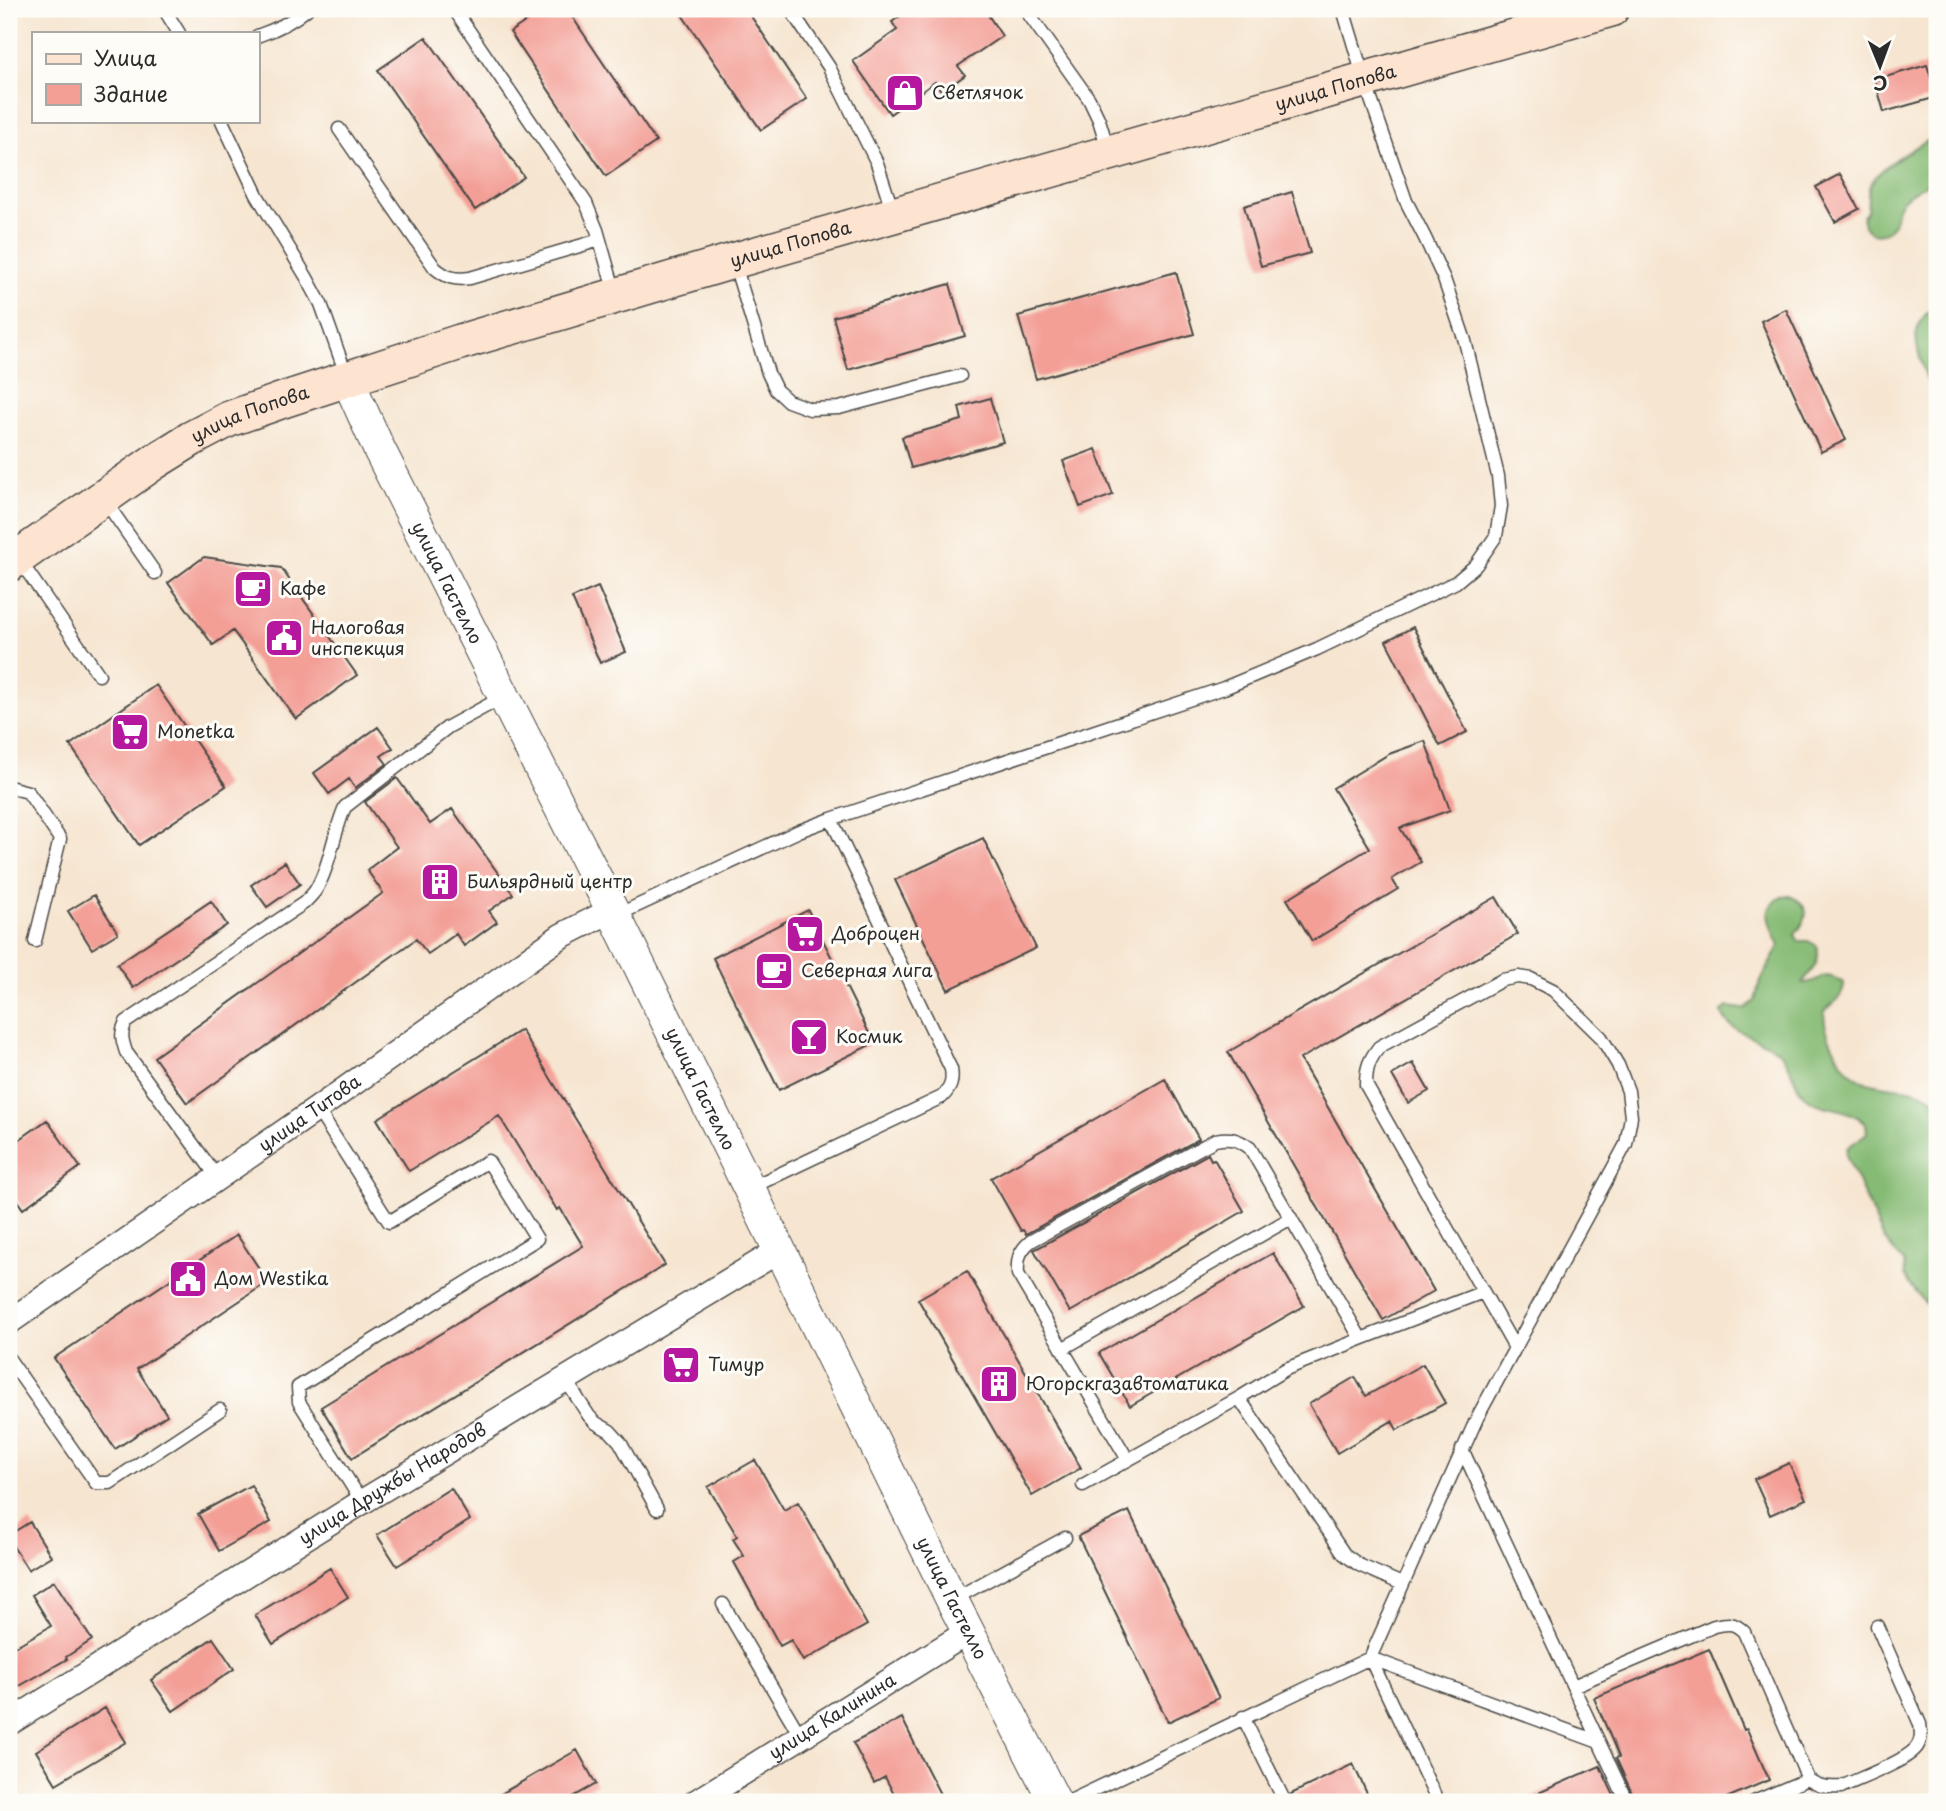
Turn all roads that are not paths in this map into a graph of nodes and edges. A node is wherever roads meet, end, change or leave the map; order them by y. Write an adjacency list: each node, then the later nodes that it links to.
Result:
1 (164, 9): 8 (lane)
2 (307, 9): 9 (lane)
3 (454, 9): 15 (lane)
4 (790, 9): 14 (lane)
5 (1025, 9): 13 (lane)
6 (1343, 9): 10 (lane)
7 (1611, 9): 10 (main road, улица Попова)
8 (178, 32)
9 (259, 35)
10 (1364, 79): 13 (main road, улица Попова); 26 (lane)
11 (222, 122): 19 (lane)
12 (340, 129): 15 (lane)
13 (1109, 152): 14 (main road, улица Попова)
14 (894, 216): 16 (main road, улица Попова)
15 (600, 240): 17 (lane)
16 (733, 261): 17 (main road, улица Попова); 18 (lane)
17 (616, 297): 19 (main road, улица Попова)
18 (960, 376)
19 (347, 378): 20 (main road, улица Попова); 24 (street, улица Гастелло)
20 (103, 498): 21 (main road, улица Попова); 22 (lane)
21 (13, 561): 23 (lane)
22 (155, 572)
23 (99, 675)
24 (504, 696): 27 (street, улица Гастелло); 30 (lane)
25 (9, 787): 28 (lane)
26 (831, 819): 27 (lane); 31 (lane)
27 (613, 913): 29 (street, улица Титова); 31 (street, улица Гастелло)
28 (35, 942)
29 (317, 1109): 30 (street, улица Титова); 46 (lane)
30 (217, 1177): 35 (street, улица Титова)
31 (750, 1188): 33 (street, улица Гастелло)
32 (1291, 1218): 36 (lane); 38 (lane); 38 (lane)
33 (780, 1250): 40 (street, улица Дружбы Народов); 50 (street, улица Гастелло)
34 (1483, 1292): 36 (lane); 37 (lane); 37 (lane)
35 (9, 1322)
36 (1362, 1339): 41 (lane)
37 (1515, 1348): 43 (lane)
38 (1062, 1349): 44 (lane)
39 (9, 1359): 42 (lane)
40 (565, 1379): 46 (street, улица Дружбы Народов); 47 (lane)
41 (1240, 1398): 44 (lane); 49 (lane)
42 (220, 1410)
43 (1462, 1449): 49 (lane); 55 (lane)
44 (1128, 1460): 45 (lane)
45 (1083, 1485)
46 (362, 1502): 57 (street, улица Дружбы Народов)
47 (657, 1509)
48 (1065, 1538): 50 (lane)
49 (1402, 1584): 54 (lane)
50 (952, 1600): 53 (street, улица Гастелло)
51 (723, 1604): 58 (lane)
52 (1877, 1626): 60 (lane)
53 (968, 1632): 58 (street, улица Калинина); 62 (street, улица Гастелло)
54 (1370, 1658): 56 (lane); 59 (lane); 65 (lane)
55 (1573, 1686): 59 (lane); 60 (lane)
56 (1242, 1717): 63 (lane); 64 (lane)
57 (9, 1723)
58 (801, 1737): 61 (street, улица Калинина)
59 (1599, 1742): 66 (lane)
60 (1808, 1779): 67 (lane)
61 (696, 1802)
62 (1055, 1802)
63 (1068, 1802)
64 (1285, 1802)
65 (1438, 1802)
66 (1627, 1802)
67 (1754, 1802)

